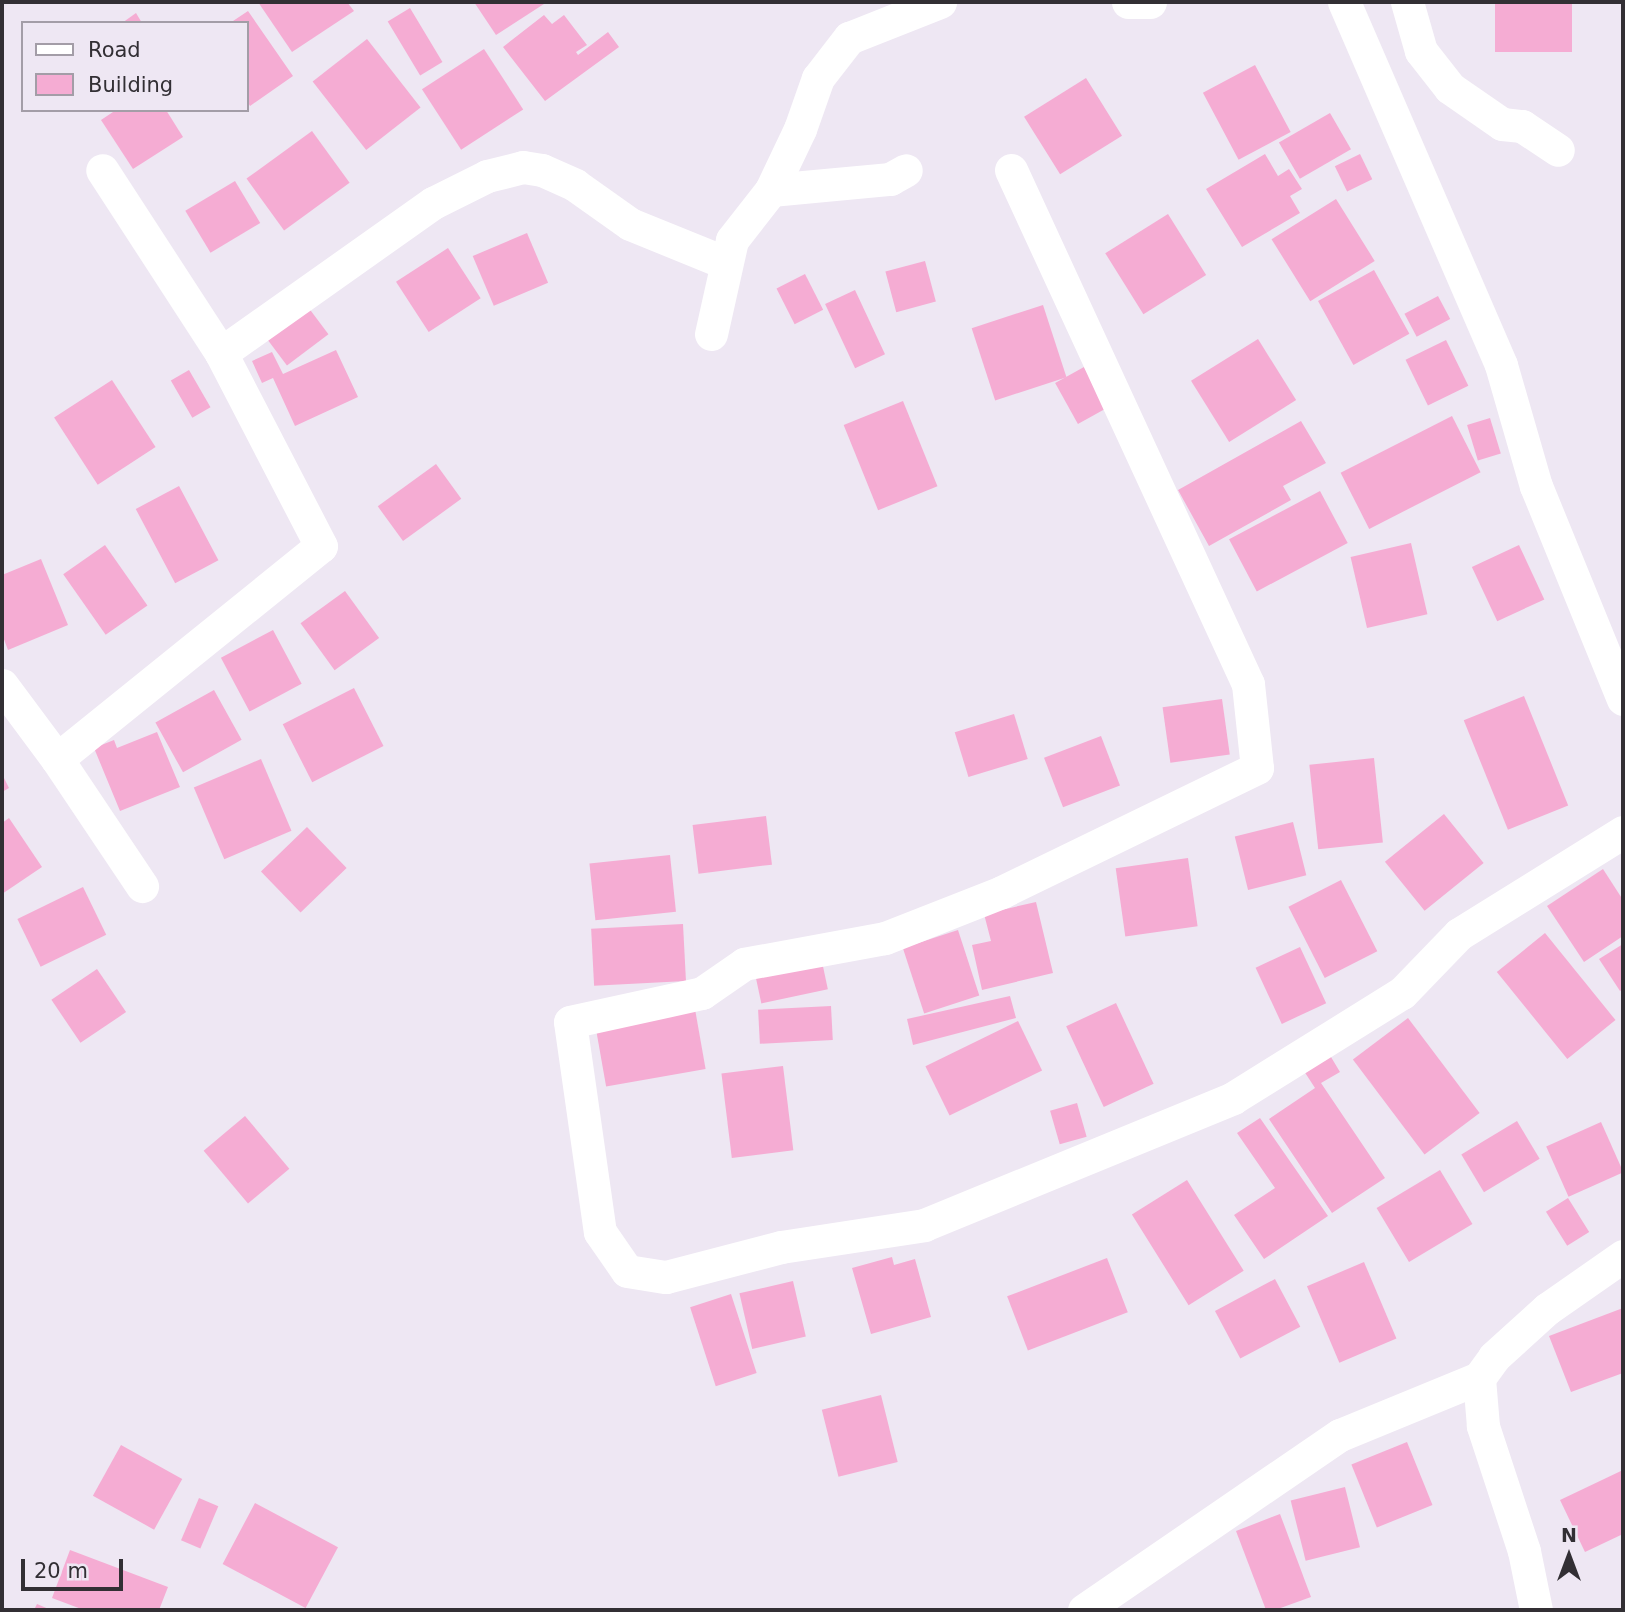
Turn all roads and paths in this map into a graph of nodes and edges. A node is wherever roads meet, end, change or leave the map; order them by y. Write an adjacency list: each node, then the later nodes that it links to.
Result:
1 (940, 2): 10 (street)
2 (1128, 2): 3 (street)
3 (1150, 2)
4 (1344, 2): 15 (street)
5 (1407, 2): 6 (street)
6 (1558, 150)
7 (102, 170): 13 (street)
8 (906, 170): 10 (street)
9 (1011, 170): 17 (street)
10 (771, 190): 11 (street)
11 (726, 263): 12 (street); 13 (street)
12 (711, 334)
13 (221, 353): 16 (street)
14 (2, 685): 16 (street)
15 (1623, 699)
16 (57, 760): 18 (street)
17 (1623, 832)
18 (142, 886)
19 (1623, 1256): 20 (street)
20 (1479, 1378): 21 (street); 22 (street)
21 (1084, 1610)
22 (1536, 1610)

